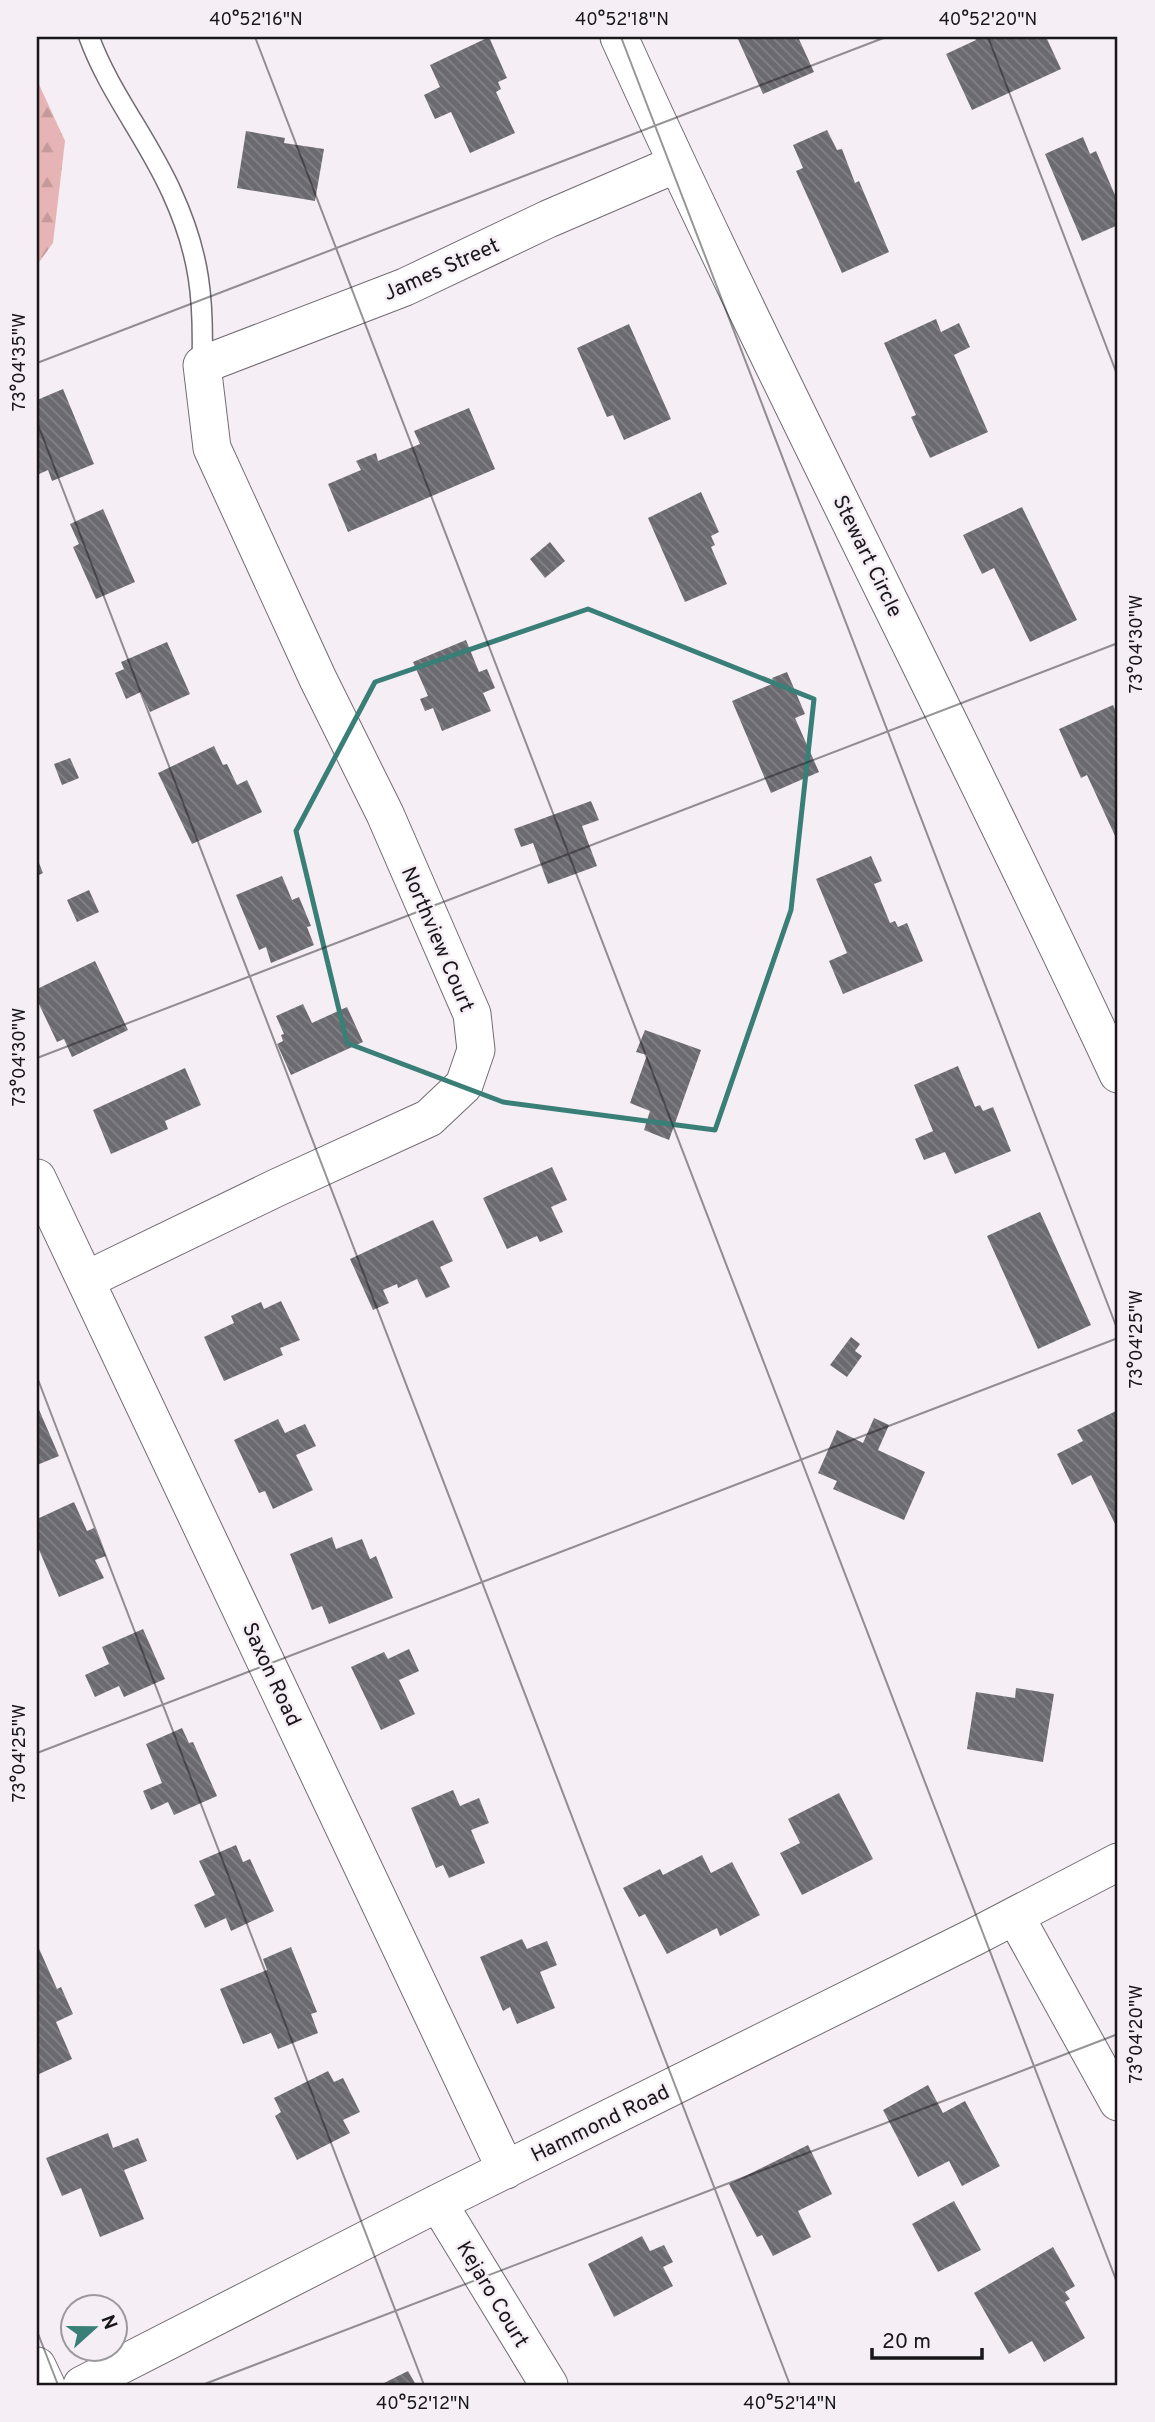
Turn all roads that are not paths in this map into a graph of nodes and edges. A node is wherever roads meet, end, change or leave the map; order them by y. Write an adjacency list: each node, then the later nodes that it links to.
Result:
1 (89, 37): 4 (lane)
2 (619, 37): 3 (street, Stewart Circle)
3 (676, 164): 4 (street, James Street); 5 (street, Stewart Circle)
4 (202, 365): 7 (street, Northview Court)
5 (1118, 1074)
6 (37, 1178): 7 (street, Saxon Road)
7 (86, 1280): 11 (street, Saxon Road)
8 (1118, 1862): 9 (street, Hammond Road)
9 (1015, 1916): 10 (street); 11 (street, Hammond Road)
10 (1118, 2102)
11 (506, 2169): 12 (street, Hammond Road)
12 (438, 2203): 15 (street, Hammond Road); 16 (street, Kejaro Court)
13 (37, 2366): 14 (street)
14 (46, 2385)
15 (82, 2385)
16 (549, 2385)

